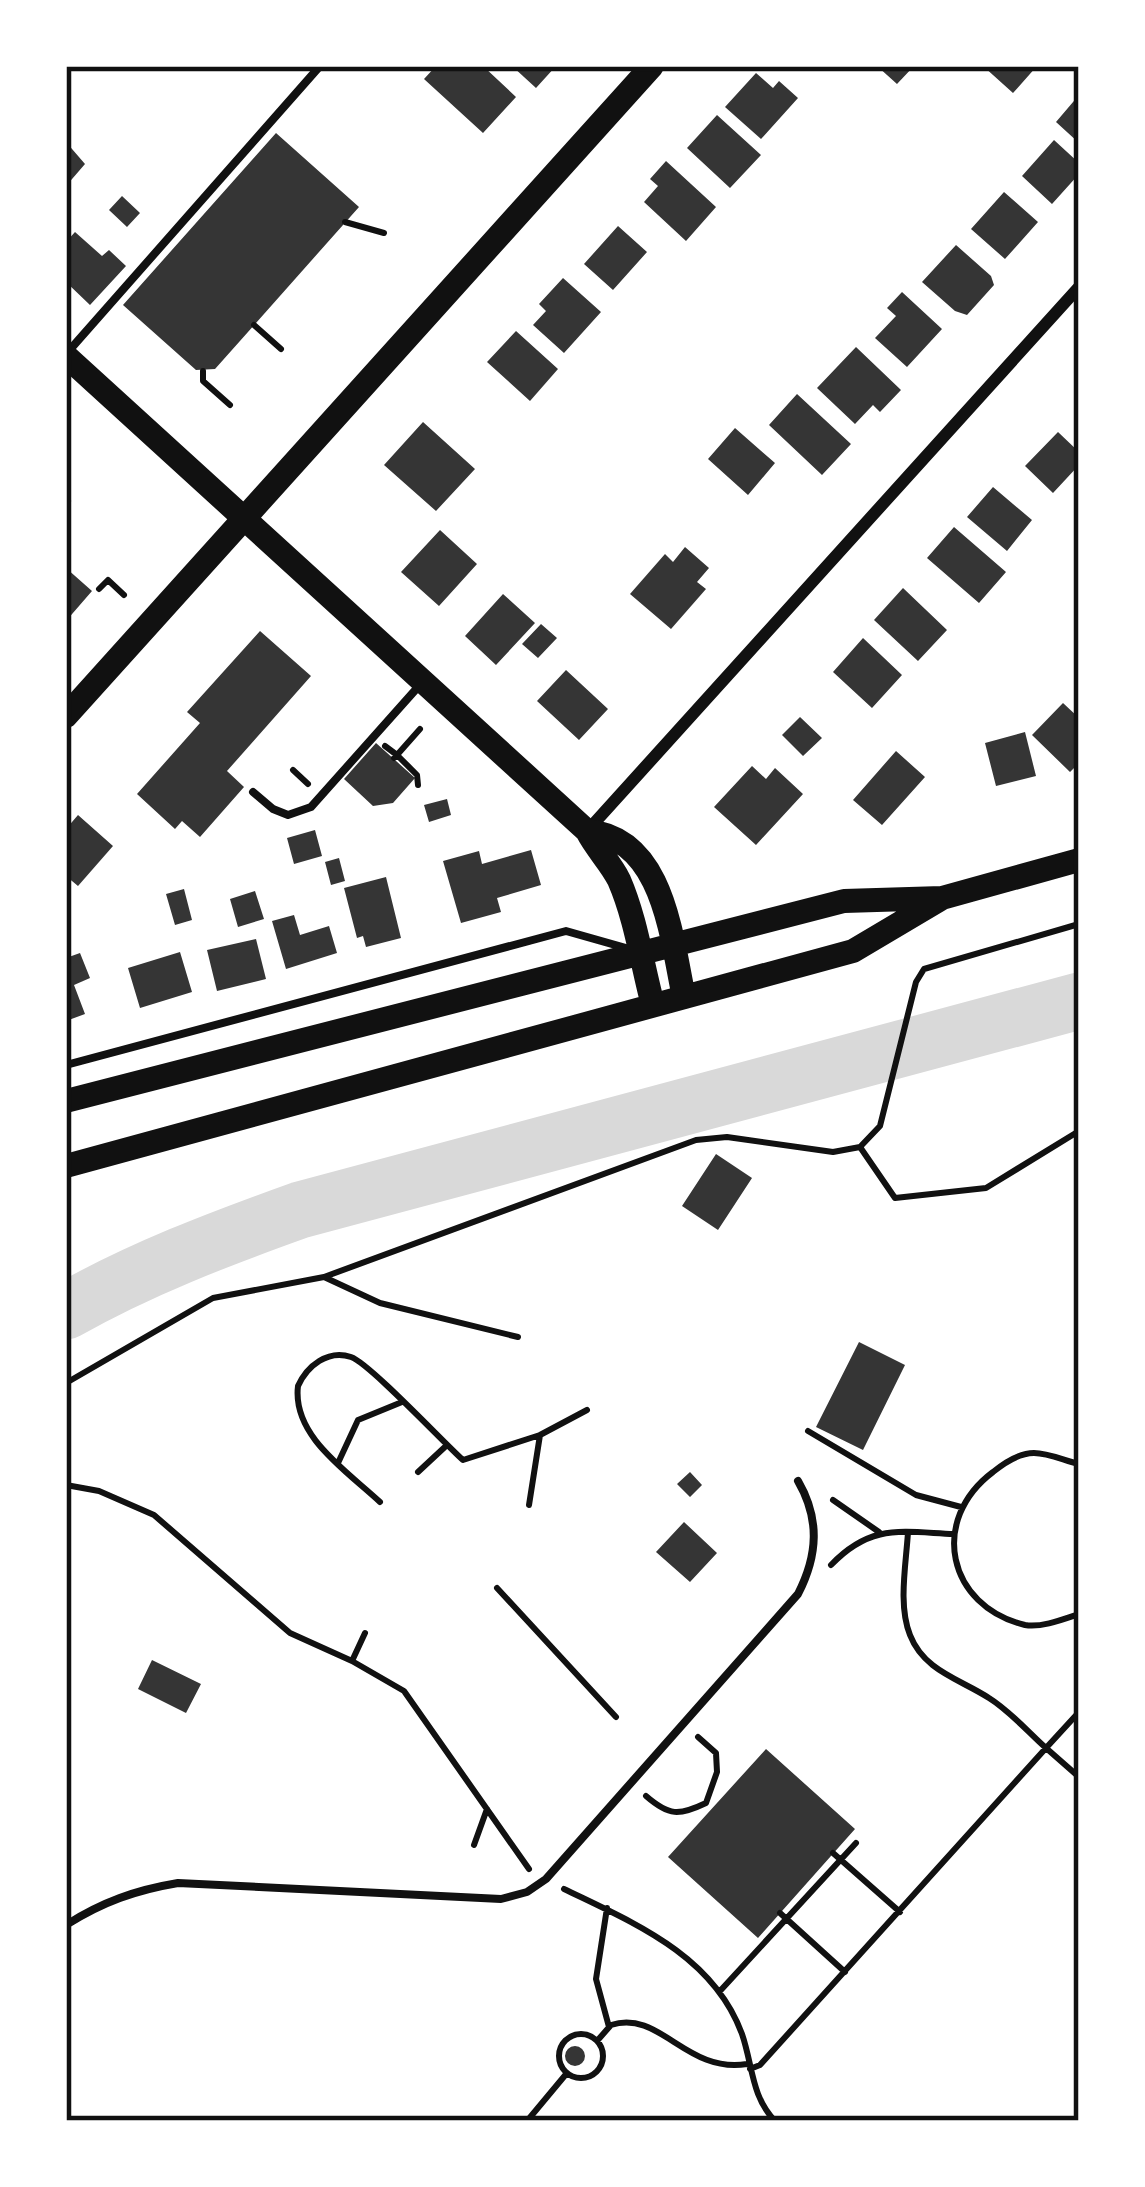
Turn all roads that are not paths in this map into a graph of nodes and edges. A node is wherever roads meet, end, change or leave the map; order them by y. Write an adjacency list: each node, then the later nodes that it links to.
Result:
1 (320, 66): 4 (lane)
2 (652, 66): 5 (main road)
3 (1079, 287): 9 (street)
4 (66, 355): 5 (main road)
5 (243, 518): 6 (main road); 7 (main road)
6 (423, 682): 8 (lane); 9 (main road)
7 (66, 716)
8 (253, 792)
9 (587, 831): 12 (main road); 13 (main road)
10 (1079, 860): 11 (main road)
11 (942, 898): 12 (main road); 14 (main road)
12 (672, 943): 13 (main road); 14 (main road)
13 (639, 952): 15 (main road); 16 (lane); 17 (main road)
14 (684, 997): 15 (main road)
15 (653, 1005): 18 (main road)
16 (66, 1065)
17 (66, 1101)
18 (172, 1136): 19 (main road); 20 (main road)
19 (66, 1166)
20 (66, 1179)
21 (798, 1481): 22 (lane)
22 (66, 1925)

